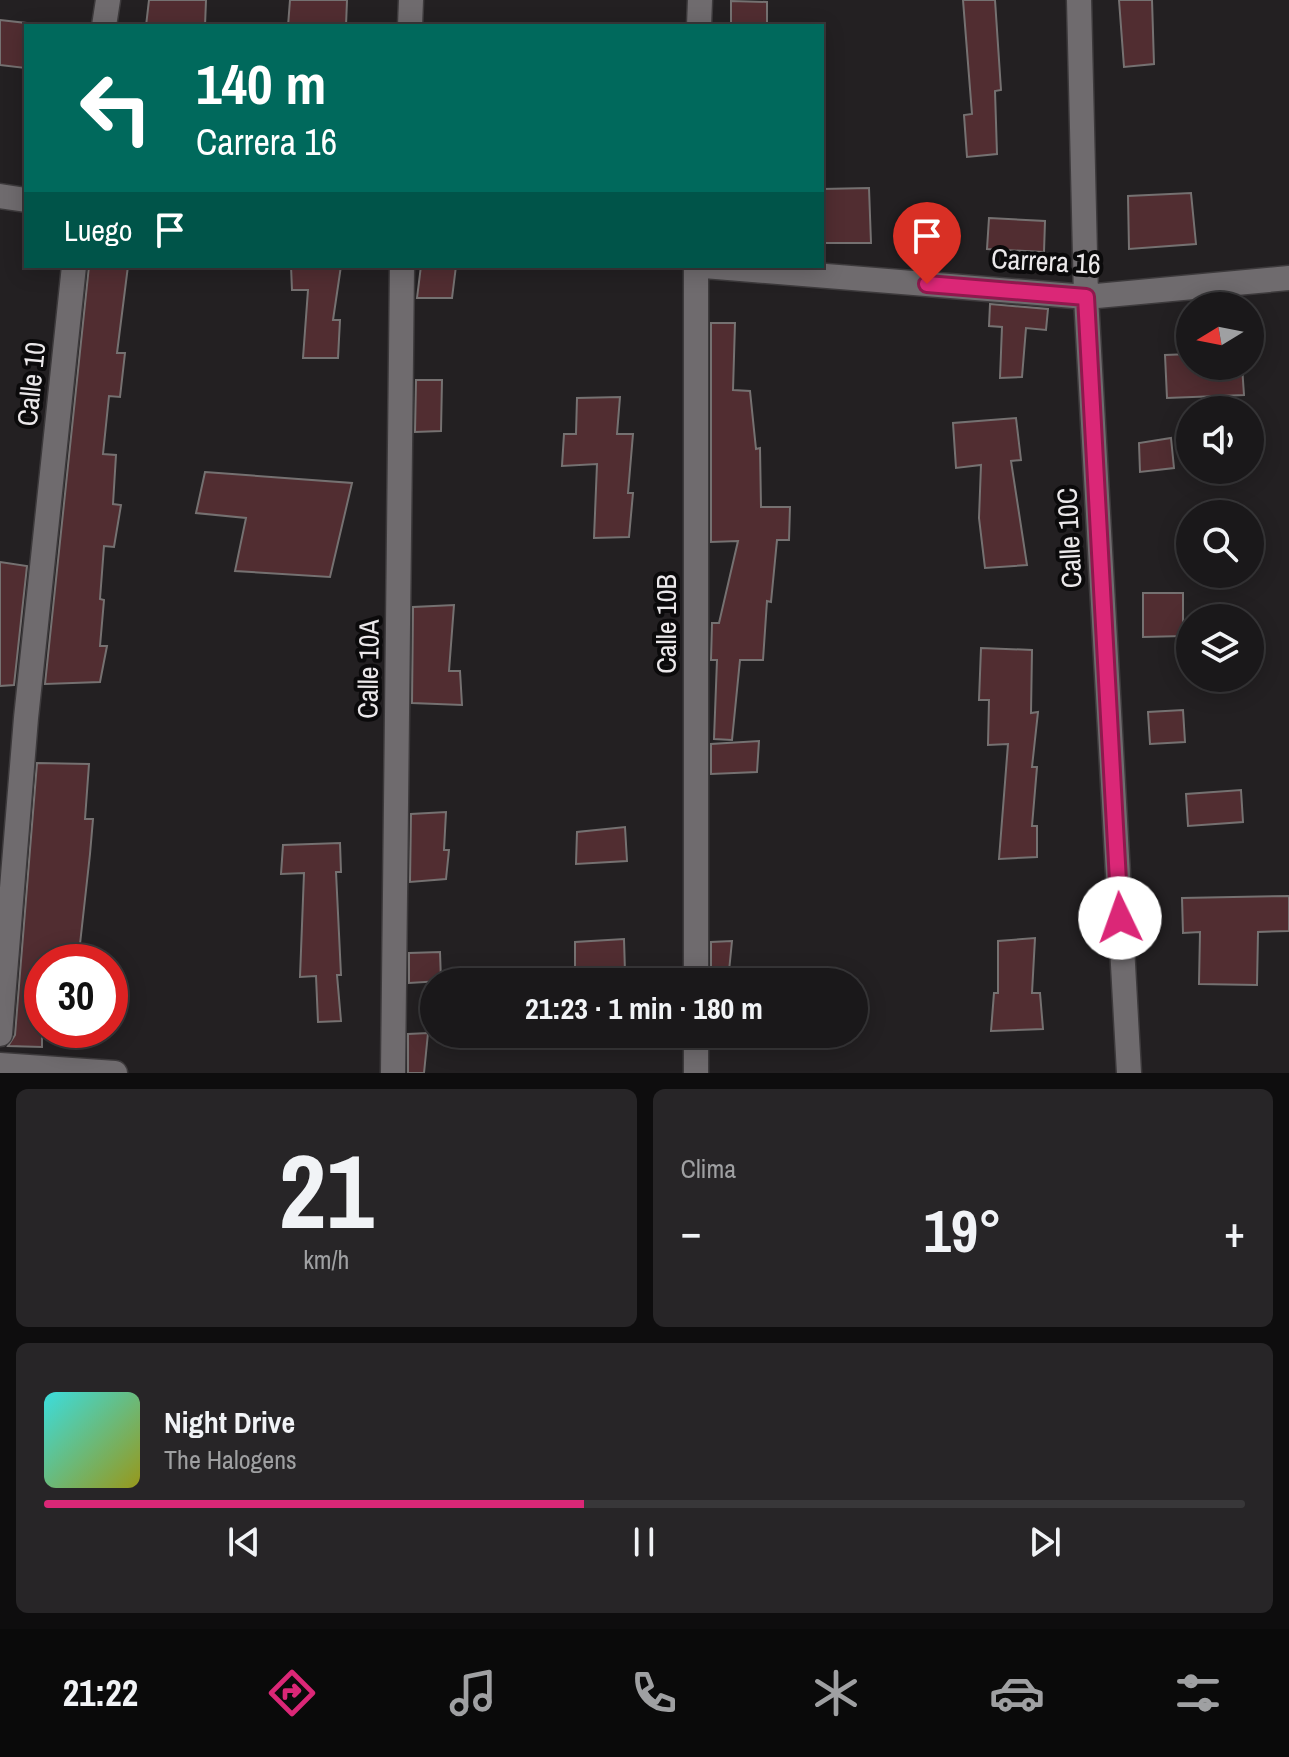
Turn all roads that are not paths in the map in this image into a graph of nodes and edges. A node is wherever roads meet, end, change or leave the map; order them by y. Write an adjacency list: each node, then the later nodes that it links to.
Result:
1 (108, 0): 5 (street)
2 (411, 0): 6 (street)
3 (700, 0): 7 (street)
4 (1079, 0): 15 (street, Calle 10C)
5 (104, 24)
6 (410, 24)
7 (699, 24)
8 (0, 196): 9 (street)
9 (24, 200)
10 (74, 268): 17 (street, Calle 10)
11 (402, 268): 21 (street, Calle 10A)
12 (696, 268): 16 (street, Calle 10B)
13 (729, 268): 15 (street, Carrera 16)
14 (1289, 278): 15 (street, Carrera 16)
15 (1086, 297): 23 (street, Calle 10C)
16 (696, 968)
17 (0, 1034)
18 (696, 1048): 22 (street)
19 (0, 1065): 20 (street)
20 (115, 1073)
21 (393, 1073)
22 (696, 1073)
23 (1129, 1073)

